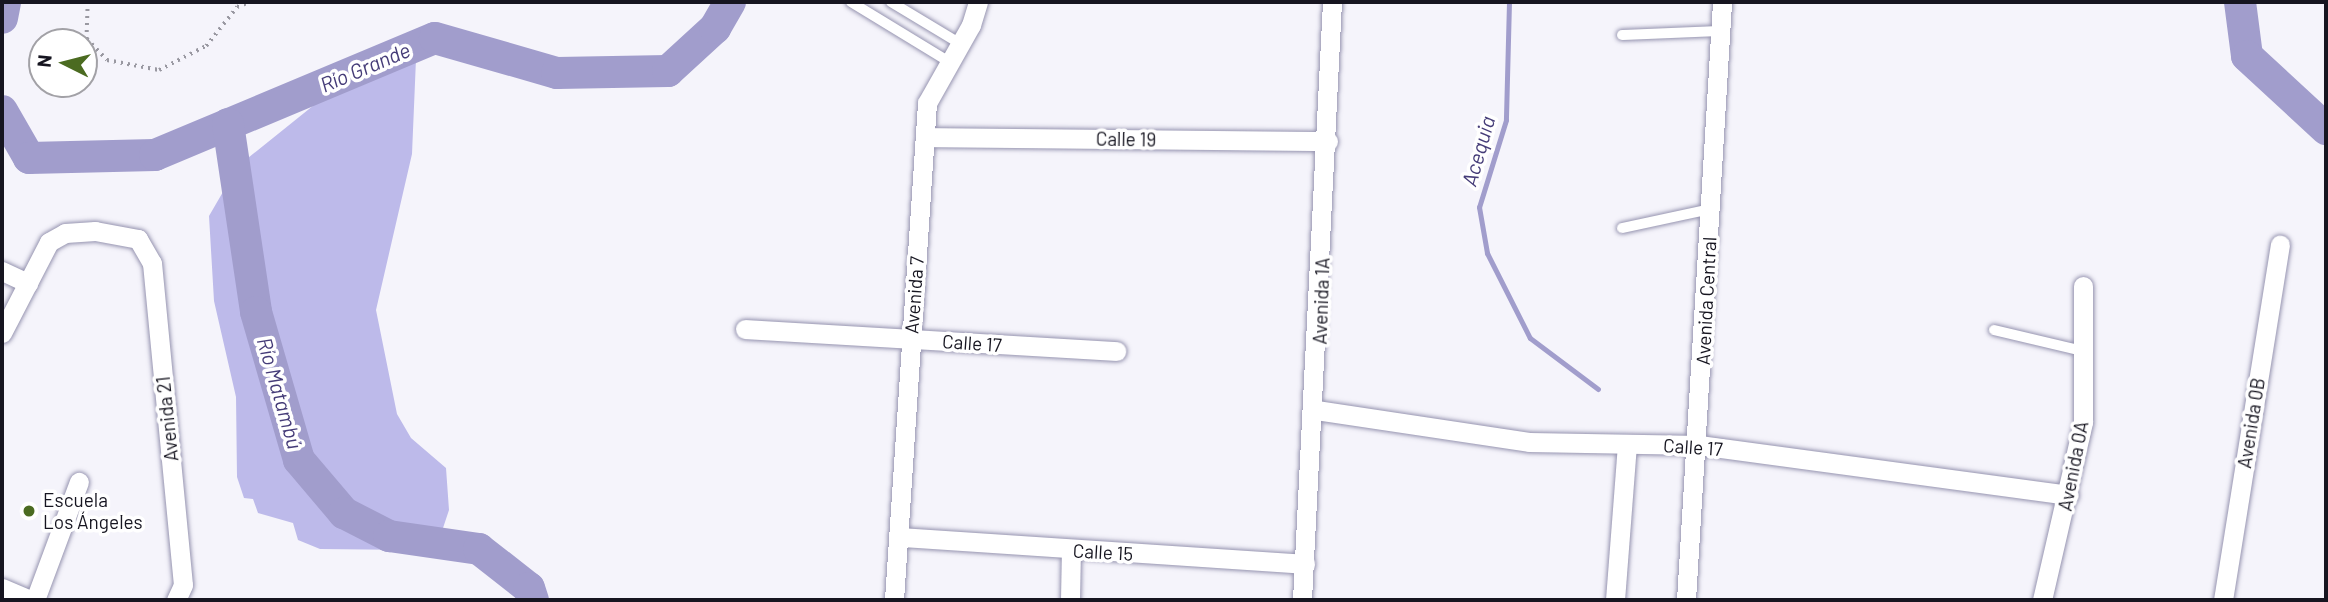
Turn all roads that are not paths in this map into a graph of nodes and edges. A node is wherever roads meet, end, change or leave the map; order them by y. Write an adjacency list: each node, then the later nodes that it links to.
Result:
1 (850, 2): 9 (lane)
2 (891, 2): 8 (lane)
3 (978, 2): 8 (street, Avenida 7)
4 (1332, 2): 11 (street, Avenida 1A)
5 (1722, 2): 6 (street, Avenida Central)
6 (1720, 31): 7 (lane); 12 (street, Avenida Central)
7 (1622, 35)
8 (959, 43): 9 (street, Avenida 7)
9 (946, 60): 10 (street, Avenida 7)
10 (925, 137): 11 (street, Calle 19); 21 (street, Avenida 7)
11 (1328, 141): 24 (street, Avenida 1A)
12 (1711, 209): 13 (lane); 26 (street, Avenida Central)
13 (1622, 228)
14 (2280, 245): 41 (street, Avenida 0B)
15 (2, 271): 16 (street)
16 (28, 283): 20 (street); 34 (street, Avenida 21)
17 (2083, 286): 23 (street, Avenida 0A)
18 (745, 329): 21 (street, Calle 17)
19 (1994, 330): 23 (lane)
20 (2, 333)
21 (912, 339): 22 (street, Calle 17); 29 (street, Avenida 7)
22 (1116, 351)
23 (2083, 351): 28 (street, Avenida 0A)
24 (1316, 410): 25 (street, Calle 17); 31 (street, Avenida 1A)
25 (1627, 444): 26 (street, Calle 17); 38 (street)
26 (1699, 445): 28 (street, Calle 17); 39 (street, Avenida Central)
27 (79, 482): 33 (street)
28 (2069, 495): 40 (street, Avenida 0A)
29 (901, 537): 30 (street, Calle 15); 35 (street, Avenida 7)
30 (1071, 550): 31 (street, Calle 15); 36 (street)
31 (1305, 564): 37 (street, Avenida 1A)
32 (2, 588): 33 (street)
33 (32, 600)
34 (176, 600)
35 (894, 600)
36 (1070, 600)
37 (1302, 600)
38 (1615, 600)
39 (1686, 600)
40 (2042, 600)
41 (2223, 600)

